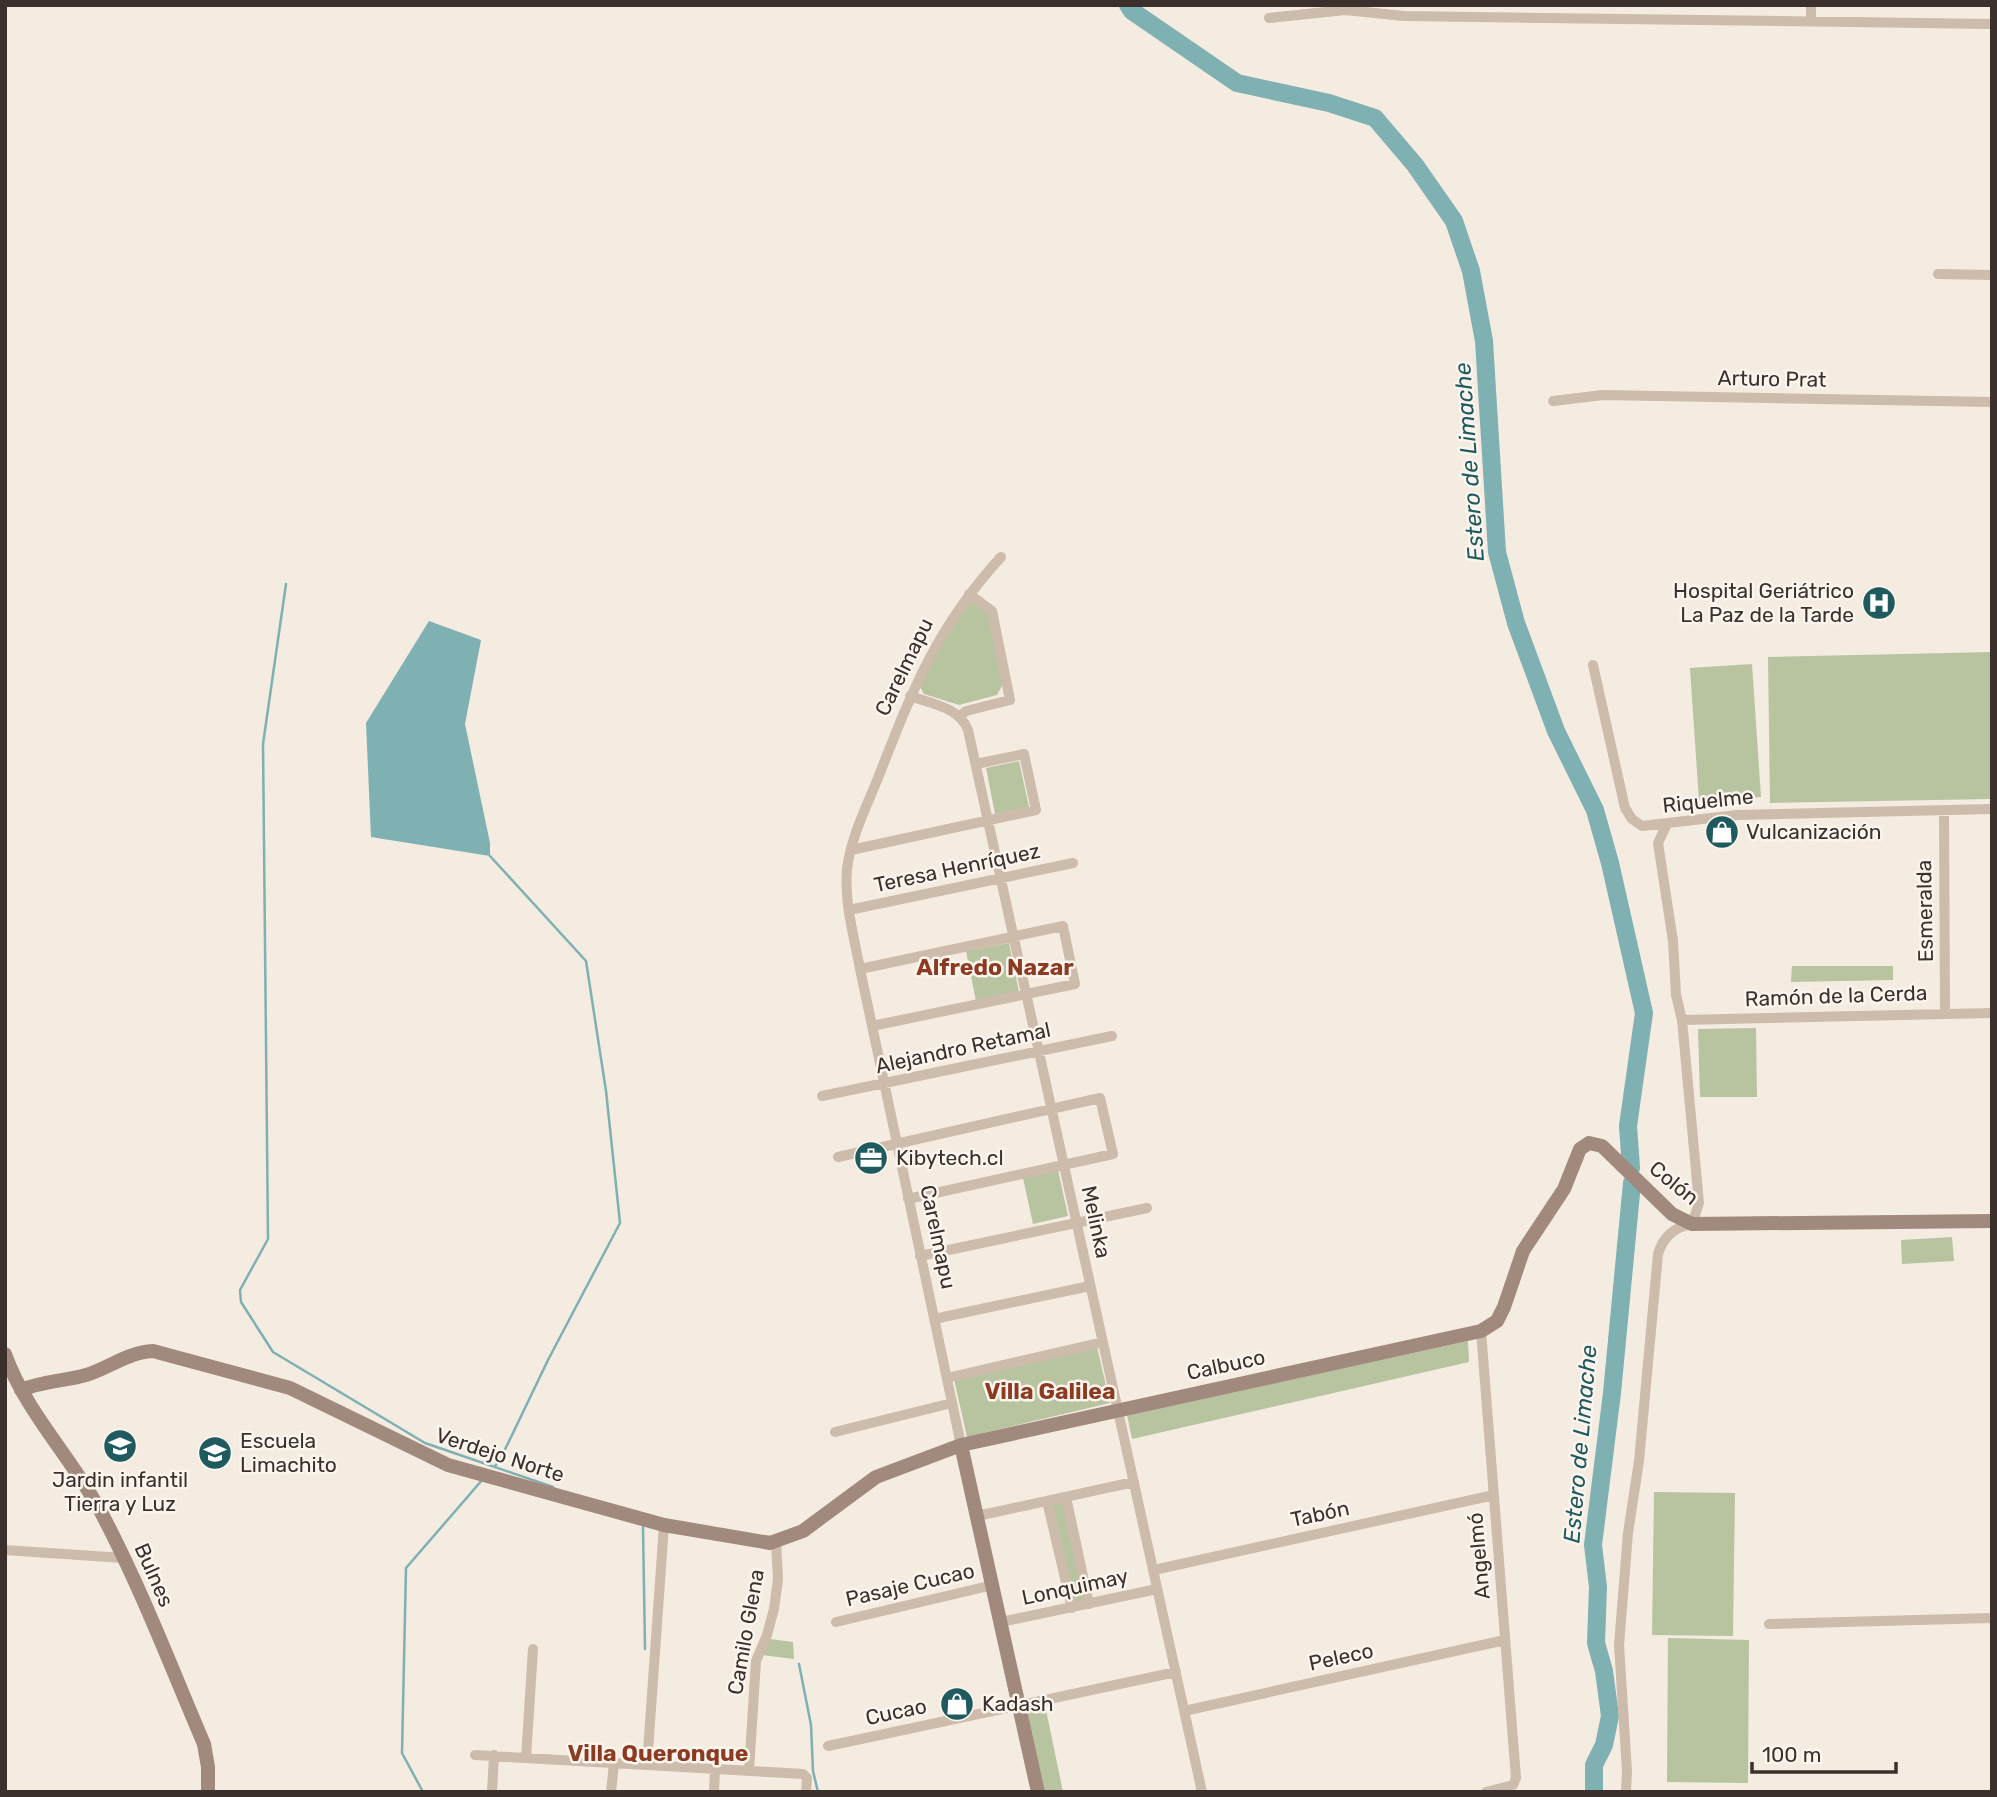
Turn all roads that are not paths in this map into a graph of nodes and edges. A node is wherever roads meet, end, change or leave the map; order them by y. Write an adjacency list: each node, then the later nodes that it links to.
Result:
1 (1811, 5): 3 (street)
2 (1269, 18): 3 (street)
3 (1811, 21): 4 (street)
4 (1992, 24)
5 (1938, 274): 6 (street)
6 (1992, 275)
7 (1553, 401): 8 (street, Arturo Prat)
8 (1992, 402)
9 (1001, 557): 10 (street, Carelmapu)
10 (969, 594): 12 (street, Carelmapu); 13 (street)
11 (1593, 665): 18 (street, Riquelme)
12 (910, 696): 13 (street); 19 (street, Carelmapu)
13 (960, 716): 14 (street, Melinka)
14 (976, 764): 17 (street, Melinka); 17 (street)
15 (1992, 809): 16 (street, Riquelme)
16 (1944, 810): 18 (street, Riquelme); 26 (street, Esmeralda)
17 (988, 820): 19 (street); 21 (street, Melinka)
18 (1667, 824): 28 (street)
19 (851, 850): 22 (street, Carelmapu)
20 (1073, 863): 21 (street, Teresa Henríquez)
21 (1001, 878): 22 (street, Teresa Henríquez); 23 (street, Melinka)
22 (849, 910): 24 (street, Carelmapu)
23 (1014, 937): 24 (street); 25 (street, Melinka); 25 (street)
24 (860, 969): 29 (street, Carelmapu)
25 (1027, 994): 29 (street); 31 (street, Melinka)
26 (1945, 1012): 27 (street, Ramón de la Cerda); 28 (street, Ramón de la Cerda)
27 (1992, 1013)
28 (1682, 1020): 42 (street)
29 (872, 1026): 32 (street, Carelmapu)
30 (1112, 1036): 31 (street, Alejandro Retamal)
31 (1039, 1052): 32 (street, Alejandro Retamal); 34 (street, Melinka)
32 (884, 1084): 33 (street, Alejandro Retamal); 35 (street, Carelmapu)
33 (822, 1096)
34 (1052, 1109): 35 (street); 37 (street, Melinka); 37 (street)
35 (897, 1143): 36 (street); 38 (street, Carelmapu)
36 (838, 1157)
37 (1064, 1164): 38 (street); 41 (street, Melinka)
38 (908, 1199): 43 (street, Carelmapu)
39 (1147, 1208): 41 (street)
40 (1992, 1221): 42 (street, Colón)
41 (1077, 1223): 43 (street); 44 (street, Melinka)
42 (1692, 1224): 46 (street, Colón); 95 (street)
43 (920, 1256): 45 (street, Carelmapu)
44 (1090, 1286): 45 (street); 48 (street, Melinka)
45 (934, 1319): 50 (street, Carelmapu)
46 (1497, 1321): 47 (street, Calbuco)
47 (1481, 1331): 53 (street, Calbuco); 57 (street, Angelmó)
48 (1103, 1342): 50 (street); 53 (street, Melinka)
49 (5, 1354): 51 (street, Bulnes)
50 (947, 1378): 52 (street, Carelmapu)
51 (21, 1390): 61 (street, Verdejo Norte); 64 (street, Bulnes)
52 (952, 1403): 54 (street); 55 (street, Carelmapu)
53 (1118, 1410): 55 (street, Calbuco); 56 (street, Melinka)
54 (835, 1432)
55 (961, 1445): 60 (street, Carelmapu); 62 (street, Verdejo Norte)
56 (1134, 1482): 58 (street); 65 (street, Melinka)
57 (1494, 1495): 65 (street, Tabón); 74 (street, Angelmó)
58 (1066, 1497): 59 (street); 68 (street)
59 (1047, 1501): 60 (street); 69 (street)
60 (977, 1516): 66 (street, Carelmapu)
61 (664, 1525): 62 (street, Verdejo Norte); 84 (street)
62 (776, 1542): 86 (street, Camilo Glena)
63 (5, 1550): 64 (street)
64 (123, 1558): 87 (street, Bulnes)
65 (1154, 1570): 67 (street, Melinka)
66 (993, 1585): 71 (street, Pasaje Cucao); 72 (street, Carelmapu)
67 (1157, 1588): 68 (street, Lonquimay); 76 (street, Melinka)
68 (1089, 1604): 69 (street, Lonquimay)
69 (1072, 1608): 72 (street, Lonquimay)
70 (1992, 1618): 73 (street)
71 (836, 1622)
72 (1001, 1622): 77 (street, Carelmapu)
73 (1769, 1624)
74 (1506, 1640): 78 (street, Peleco); 94 (street, Angelmó)
75 (533, 1650): 82 (street)
76 (1176, 1672): 77 (street, Cucao); 78 (street, Melinka)
77 (1019, 1706): 79 (street, Cucao); 92 (street, Carelmapu)
78 (1184, 1711): 93 (street, Melinka)
79 (828, 1746)
80 (475, 1755): 81 (street)
81 (494, 1755): 82 (street); 88 (street)
82 (526, 1758): 83 (street)
83 (614, 1764): 84 (street); 89 (street)
84 (647, 1765): 85 (street)
85 (715, 1769): 86 (street); 90 (street)
86 (749, 1771): 91 (street)
87 (208, 1792)
88 (492, 1792)
89 (611, 1792)
90 (714, 1792)
91 (806, 1792)
92 (1038, 1792)
93 (1202, 1792)
94 (1486, 1792)
95 (1626, 1792)

